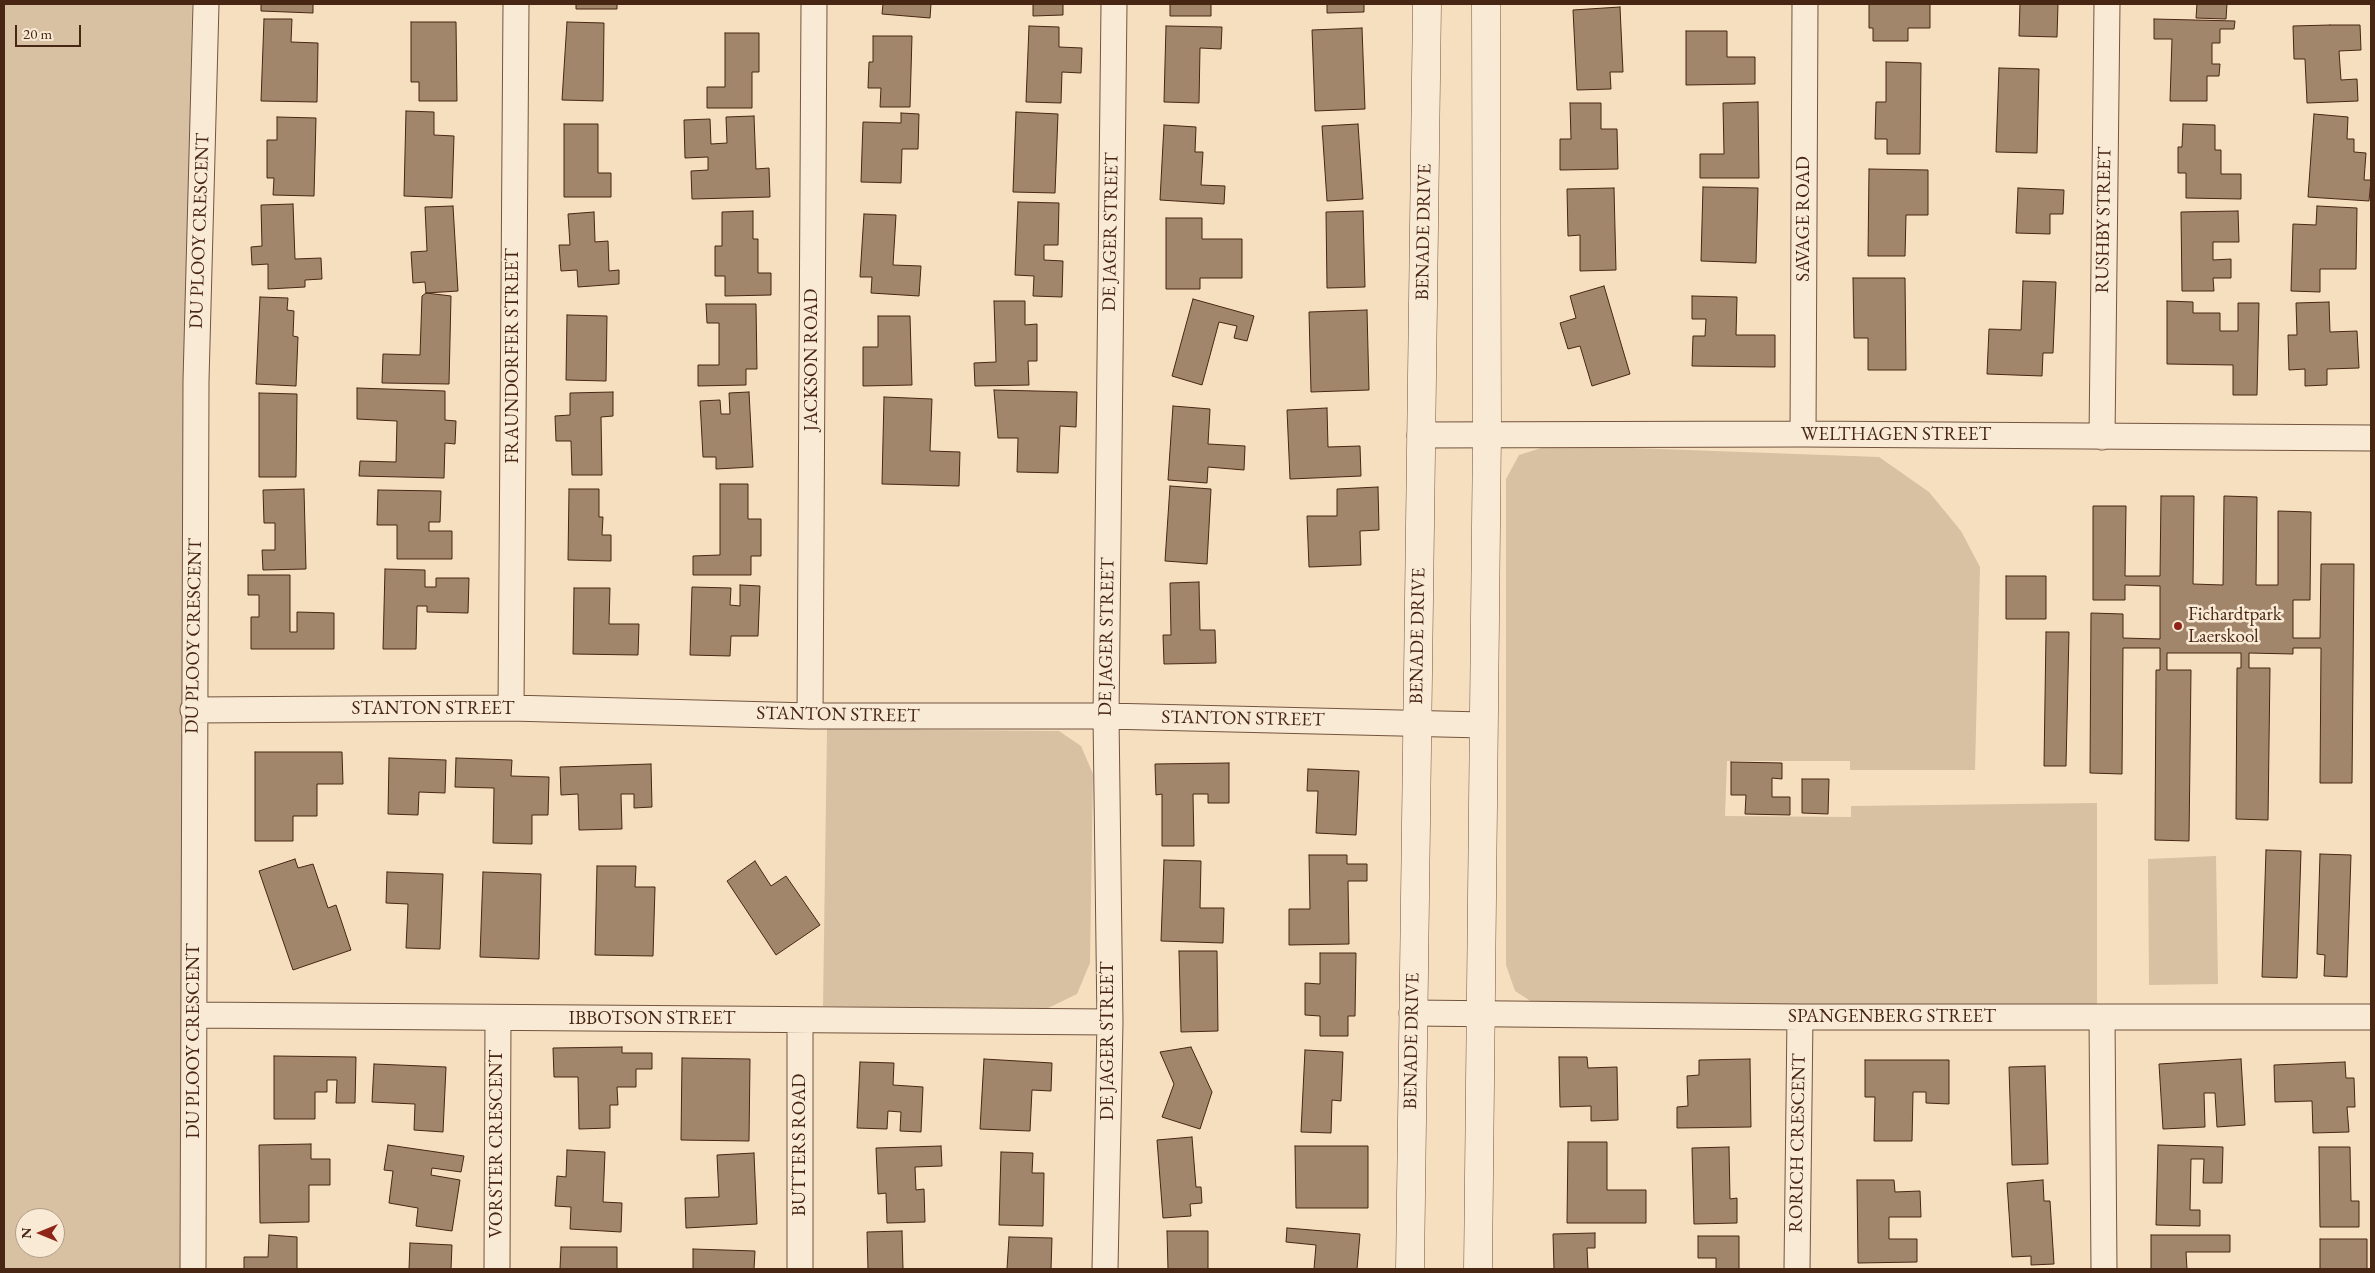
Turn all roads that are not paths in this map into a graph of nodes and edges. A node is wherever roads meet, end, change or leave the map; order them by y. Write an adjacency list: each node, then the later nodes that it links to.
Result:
1 (206, 4): 15 (street, DU PLOOY CRESCENT)
2 (516, 4): 14 (street, FRAUNDORFER STREET)
3 (814, 4): 16 (street, JACKSON ROAD)
4 (1114, 4): 17 (street, DE JAGER STREET)
5 (1427, 4): 11 (street, BENADE DRIVE)
6 (1486, 4): 9 (street)
7 (1805, 4): 10 (street, SAVAGE ROAD)
8 (2107, 4): 12 (street, RUSHBY STREET)
9 (1487, 433): 10 (street, WELTHAGEN STREET); 11 (street, WELTHAGEN STREET); 19 (street)
10 (1803, 434): 12 (street, WELTHAGEN STREET)
11 (1420, 435): 18 (street, BENADE DRIVE)
12 (2102, 437): 13 (street, WELTHAGEN STREET)
13 (2371, 438)
14 (511, 708): 15 (street, STANTON STREET); 16 (street, STANTON STREET)
15 (193, 710): 22 (street, DU PLOOY CRESCENT)
16 (810, 716): 17 (street, STANTON STREET)
17 (1106, 716): 18 (street, STANTON STREET); 28 (street, DE JAGER STREET)
18 (1416, 723): 19 (street, STANTON STREET); 20 (street, BENADE DRIVE)
19 (1483, 725): 21 (street)
20 (1412, 1013): 21 (street, SPANGENBERG STREET); 33 (street, BENADE DRIVE)
21 (1480, 1013): 23 (street, SPANGENBERG STREET); 34 (street)
22 (194, 1015): 25 (street, IBBOTSON STREET); 29 (street, DU PLOOY CRESCENT)
23 (1800, 1017): 26 (street, SPANGENBERG STREET); 35 (street, RORICH CRESCENT)
24 (2371, 1017): 26 (street, SPANGENBERG STREET)
25 (498, 1018): 27 (street, IBBOTSON STREET); 30 (street, VORSTER CRESCENT)
26 (2102, 1018): 36 (street)
27 (800, 1020): 28 (street, IBBOTSON STREET); 31 (street, BUTTERS ROAD)
28 (1110, 1022): 32 (street, DE JAGER STREET)
29 (193, 1269)
30 (497, 1269)
31 (800, 1269)
32 (1105, 1269)
33 (1410, 1269)
34 (1478, 1269)
35 (1797, 1269)
36 (2104, 1269)

